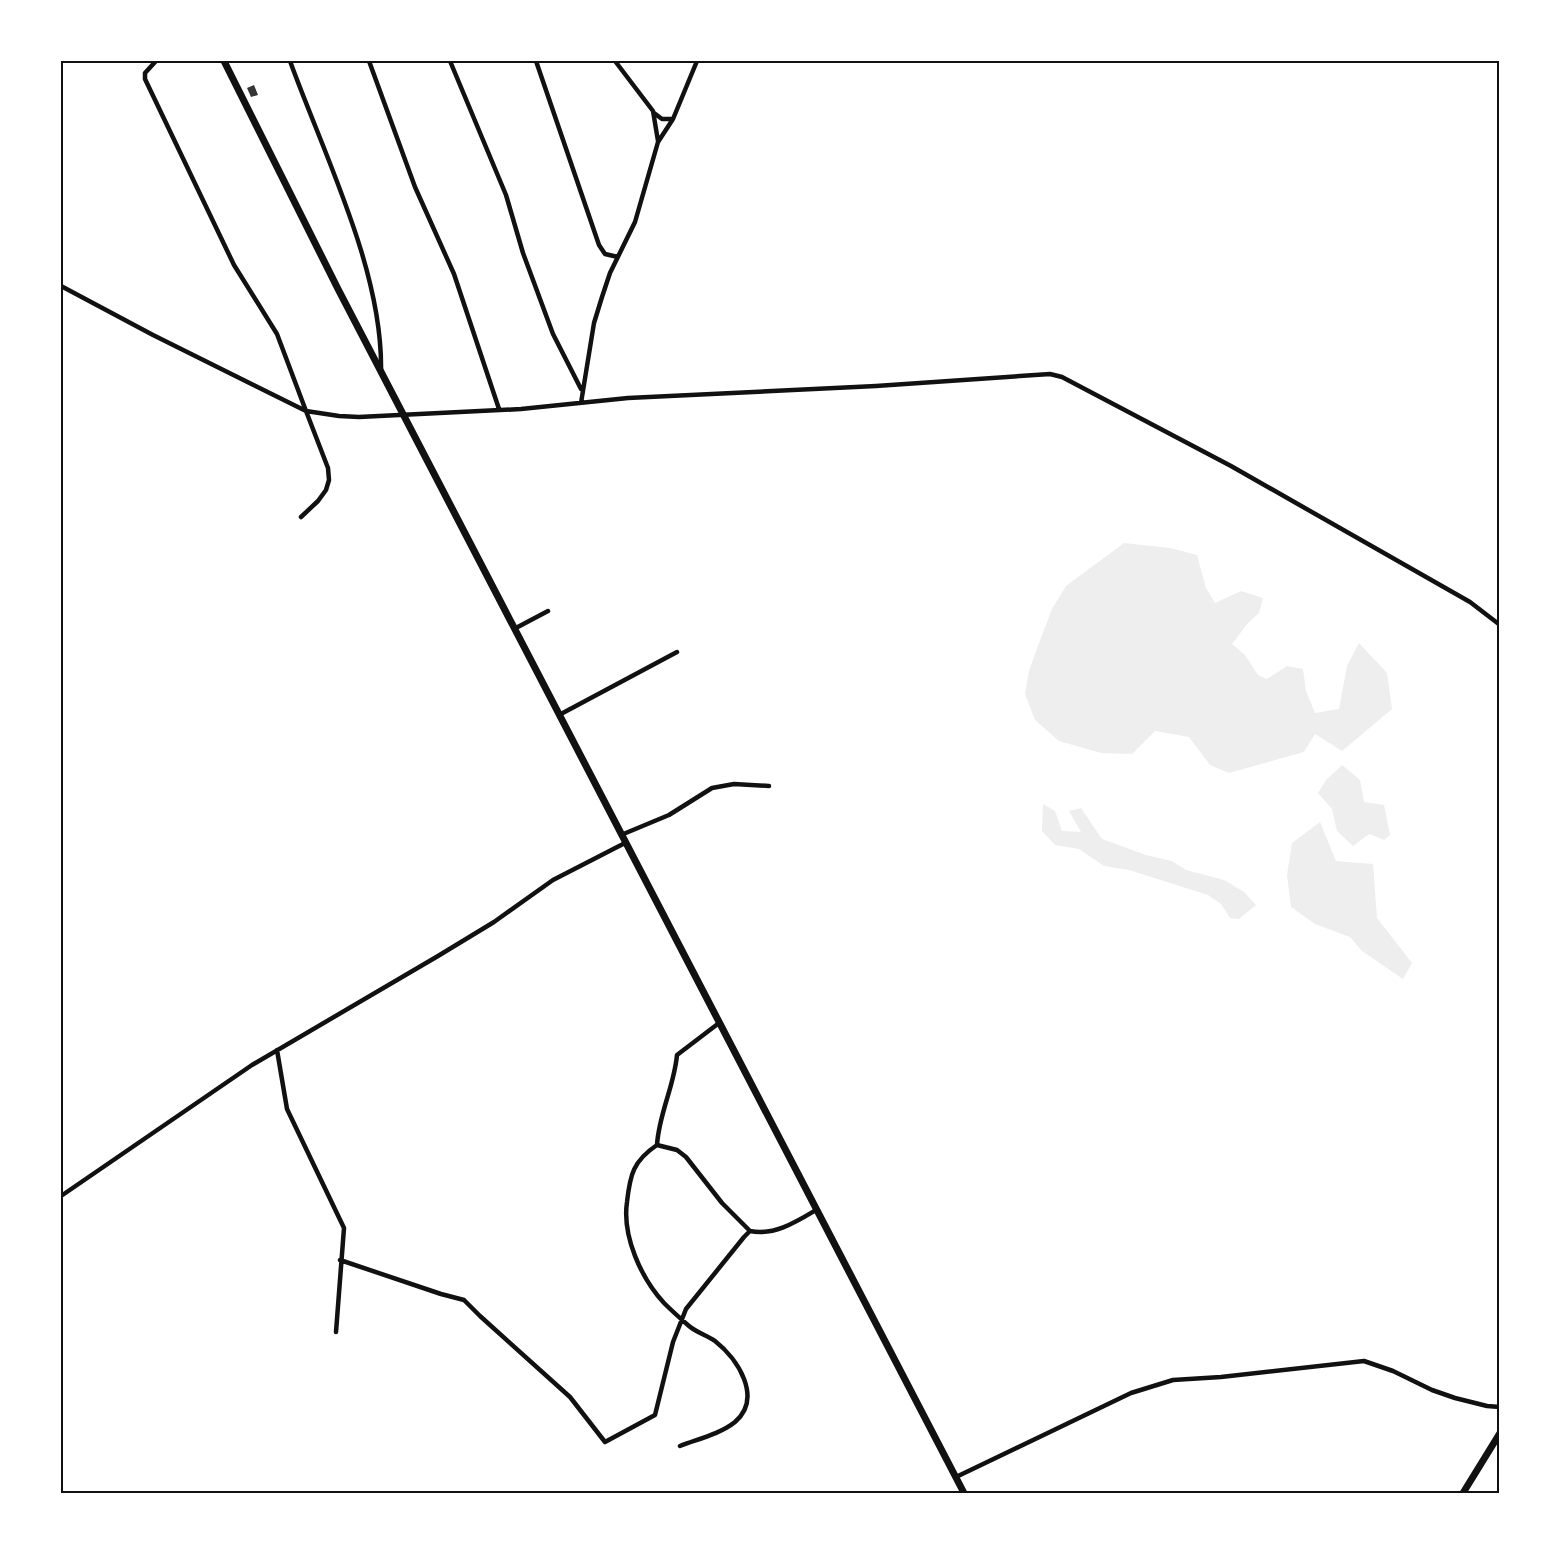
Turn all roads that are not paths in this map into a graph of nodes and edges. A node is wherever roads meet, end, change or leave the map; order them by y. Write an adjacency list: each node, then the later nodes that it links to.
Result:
1 (156, 61): 18 (street)
2 (224, 61): 14 (main road)
3 (290, 61): 14 (street)
4 (369, 61): 17 (street)
5 (450, 61): 15 (street)
6 (536, 61): 12 (street)
7 (615, 61): 9 (street)
8 (697, 61): 10 (street)
9 (653, 111): 10 (street); 11 (street)
10 (673, 119): 11 (street)
11 (658, 142): 12 (street)
12 (618, 257): 15 (street)
13 (61, 286): 18 (street)
14 (381, 372): 19 (main road)
15 (582, 390): 16 (street)
16 (581, 403): 17 (street); 22 (street)
17 (499, 409): 19 (street)
18 (306, 411): 19 (street); 20 (street)
19 (402, 413): 23 (main road)
20 (301, 517)
21 (548, 611): 23 (street)
22 (1500, 625)
23 (514, 629): 25 (main road)
24 (677, 652): 25 (street)
25 (559, 716): 27 (main road)
26 (768, 786): 27 (street)
27 (621, 835): 28 (main road)
28 (625, 843): 29 (main road); 30 (street)
29 (719, 1023): 31 (street); 33 (main road)
30 (277, 1050): 32 (street); 35 (street)
31 (657, 1145): 34 (street); 36 (street)
32 (61, 1196)
33 (816, 1210): 34 (street); 41 (main road)
34 (750, 1231): 36 (street)
35 (340, 1260): 36 (street); 37 (street)
36 (682, 1319): 40 (street)
37 (336, 1332)
38 (1500, 1407): 41 (street)
39 (1500, 1433): 43 (main road)
40 (680, 1446)
41 (956, 1477): 42 (main road)
42 (964, 1493)
43 (1463, 1493)

